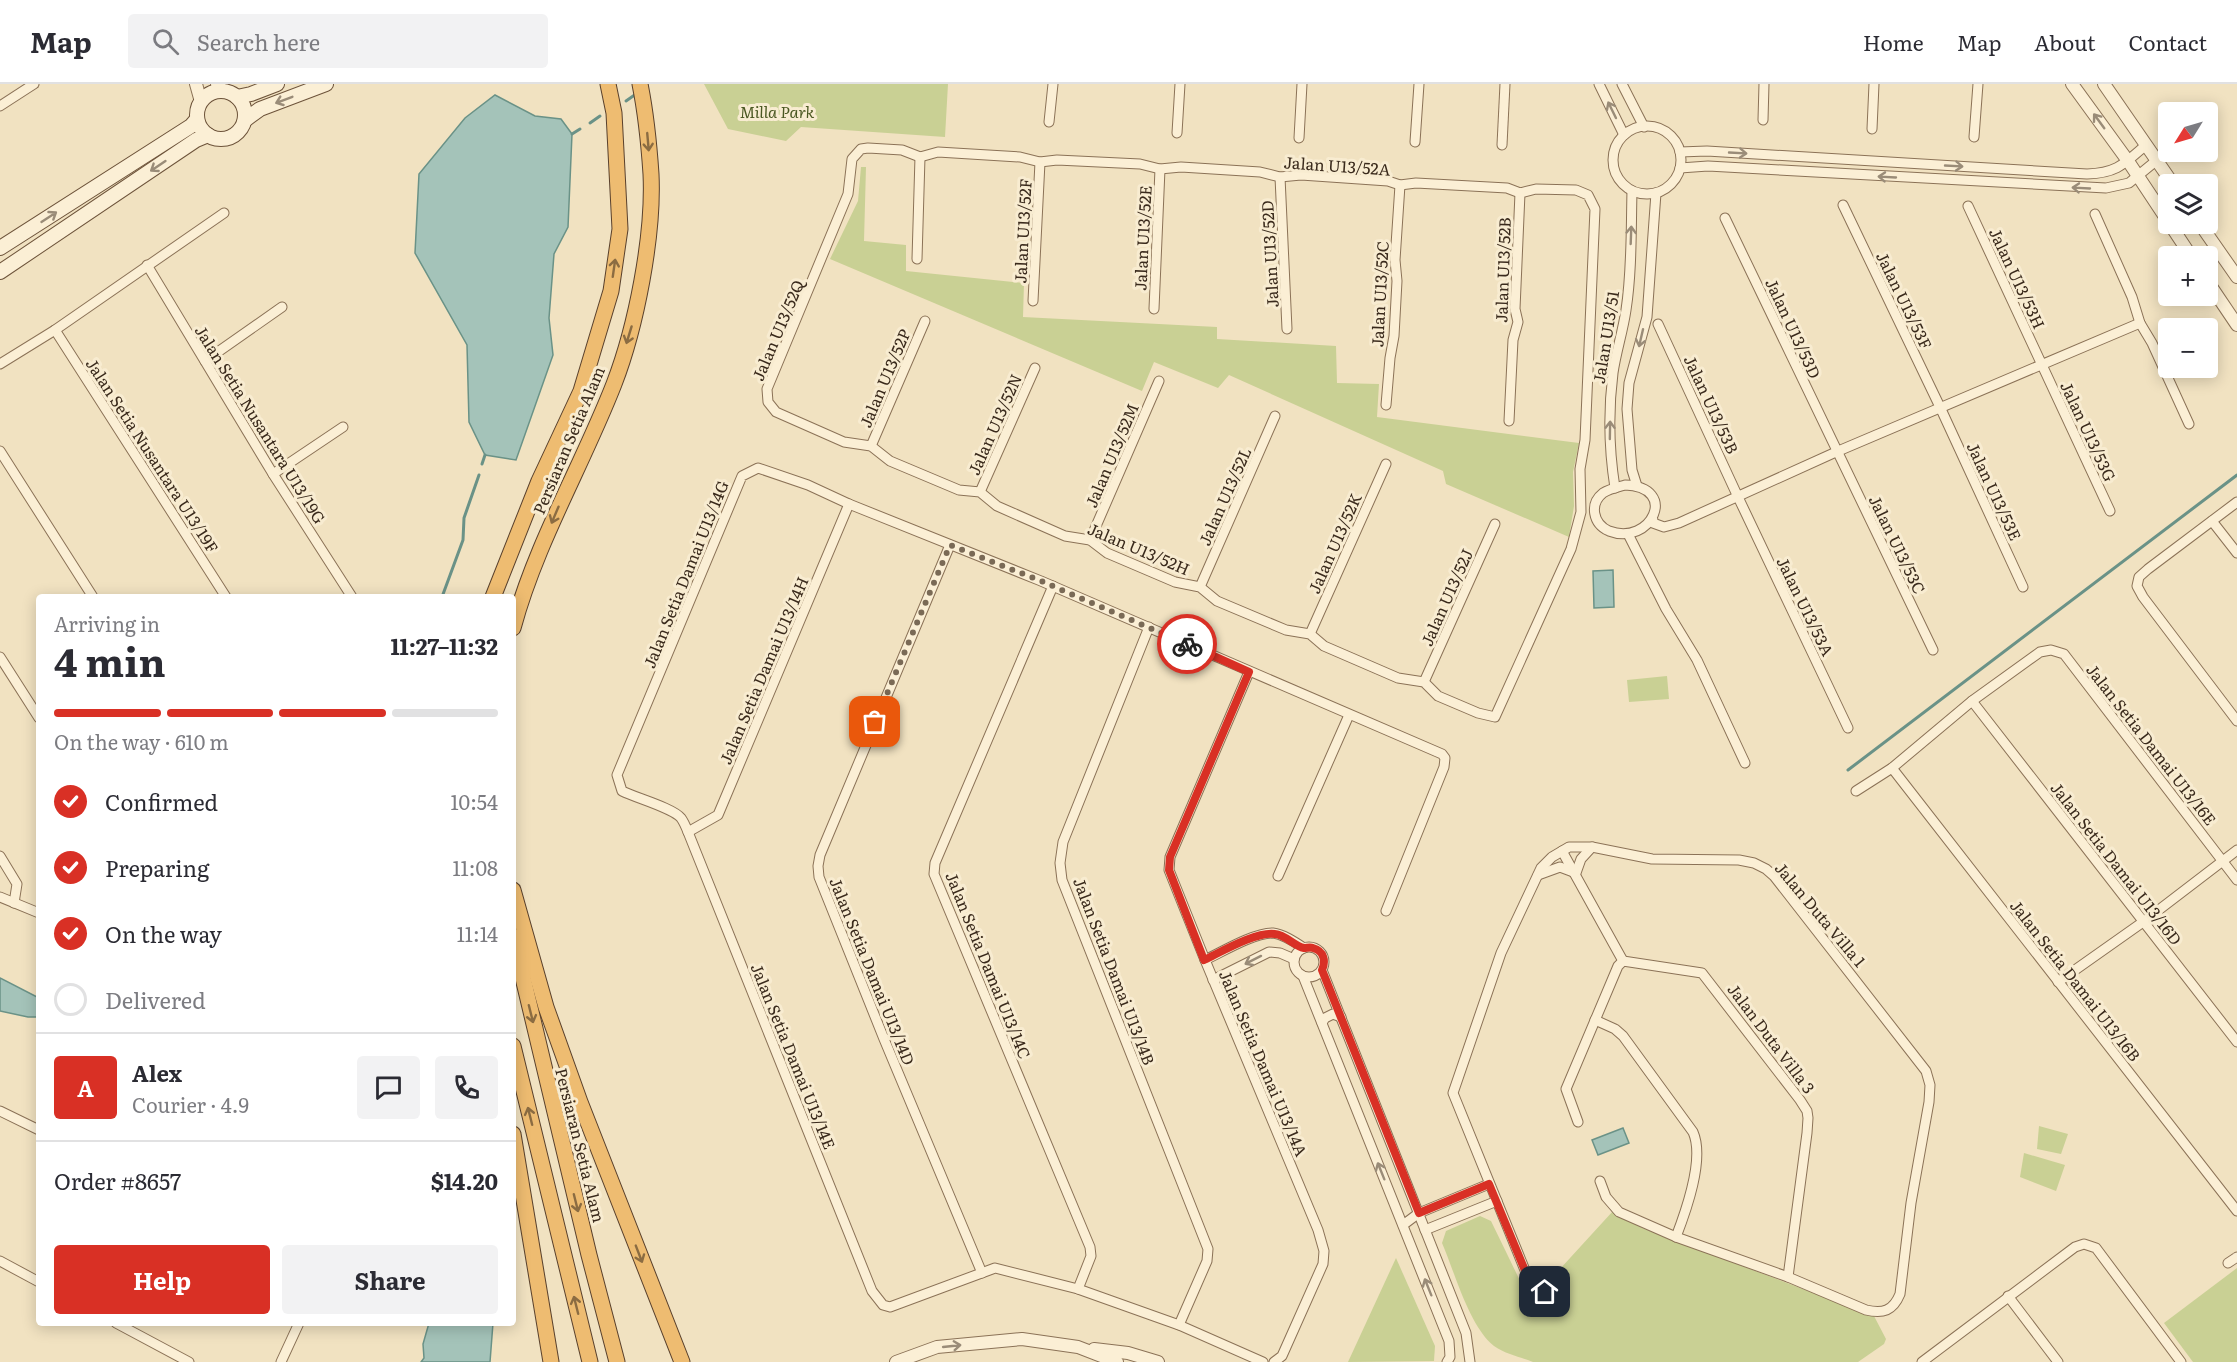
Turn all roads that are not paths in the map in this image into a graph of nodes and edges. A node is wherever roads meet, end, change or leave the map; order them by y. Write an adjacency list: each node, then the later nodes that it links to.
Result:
1 (34, 84): 23 (street)
2 (196, 84): 22 (street)
3 (277, 84): 21 (main road)
4 (326, 84): 26 (main road, one-way to 26)
5 (598, 84): 24 (main road)
6 (608, 84): 24 (highway, Persiaran Setia Alam)
7 (640, 84): 116 (highway, Persiaran Setia Alam, one-way to 116)
8 (1053, 84): 28 (street)
9 (1180, 84): 31 (street)
10 (1302, 84): 35 (street)
11 (1419, 84): 36 (street)
12 (1505, 84): 37 (street)
13 (1599, 84): 33 (street, one-way to 13)
14 (1622, 84): 29 (street)
15 (1764, 84): 27 (street)
16 (1874, 84): 30 (street)
17 (1978, 84): 34 (street)
18 (2072, 84): 42 (street, one-way to 18)
19 (2104, 84): 38 (street)
20 (220, 87): 21 (main road); 22 (main road)
21 (237, 97): 26 (main road)
22 (201, 102): 25 (main road)
23 (0, 106)
24 (614, 113): 115 (highway, Persiaran Setia Alam, one-way to 24)
25 (197, 119): 32 (main road); 60 (main road, one-way to 25)
26 (245, 120): 32 (main road)
27 (1763, 120)
28 (1049, 122)
29 (1644, 127): 33 (street); 39 (street)
30 (1872, 129)
31 (1177, 133)
32 (208, 135): 64 (main road, one-way to 64)
33 (1624, 135): 50 (street)
34 (1974, 137)
35 (1299, 138)
36 (1415, 142)
37 (1502, 145)
38 (2146, 145): 41 (street); 42 (street)
39 (1680, 152): 42 (street, one-way to 42); 44 (street)
40 (920, 157): 43 (street, Jalan U13/52A); 61 (street); 63 (street, Jalan U13/52A)
41 (2157, 160): 46 (street); 48 (street)
42 (2128, 161): 48 (street)
43 (1040, 162): 45 (street, Jalan U13/52A); 67 (street, Jalan U13/52F)
44 (1680, 168): 48 (street, one-way to 44); 52 (street)
45 (1160, 169): 47 (street, Jalan U13/52A); 69 (street, Jalan U13/52E)
46 (2167, 174)
47 (1281, 177): 49 (street, Jalan U13/52A); 75 (street, Jalan U13/52D)
48 (2137, 177): 59 (street)
49 (1400, 185): 51 (street, Jalan U13/52A); 82 (street, Jalan U13/52C)
50 (1632, 191): 52 (street); 94 (street, Jalan U13/51, one-way to 50)
51 (1520, 193): 85 (street, Jalan U13/52B); 100 (street, Jalan U13/52A)
52 (1656, 193): 93 (street, Jalan U13/51, one-way to 93)
53 (1843, 205): 83 (street, Jalan U13/53F)
54 (1968, 206): 77 (street, Jalan U13/53H)
55 (224, 213): 62 (street)
56 (2095, 214): 71 (street)
57 (1725, 218): 90 (street, Jalan U13/53D)
58 (2207, 234): 65 (street)
59 (2184, 246)
60 (0, 248)
61 (917, 259)
62 (147, 265): 74 (street); 76 (street, Jalan Setia Nusantara U13/19G)
63 (818, 270): 81 (street, Jalan U13/52Q)
64 (0, 272)
65 (2237, 277)
66 (2218, 297): 73 (street)
67 (1034, 301)
68 (282, 307): 76 (street)
69 (1154, 309)
70 (925, 321): 88 (street, Jalan U13/52P)
71 (2140, 323): 77 (street); 86 (street)
72 (1658, 324): 96 (street, Jalan U13/53B)
73 (2237, 325)
74 (55, 330): 78 (street); 113 (street, Jalan Setia Nusantara U13/19F)
75 (1287, 330)
76 (205, 362): 92 (street, Jalan Setia Nusantara U13/19G)
77 (2040, 363): 83 (street); 99 (street, Jalan U13/53G)
78 (0, 364)
79 (1035, 368): 95 (street, Jalan U13/52N)
80 (1159, 381): 106 (street, Jalan U13/52M)
81 (768, 402): 88 (street, Jalan U13/52H)
82 (1386, 405)
83 (1940, 407): 90 (street); 111 (street, Jalan U13/53E)
84 (1275, 416): 110 (street, Jalan U13/52L)
85 (1509, 421)
86 (2189, 424)
87 (343, 428): 92 (street)
88 (871, 446): 95 (street, Jalan U13/52H)
89 (0, 451): 112 (street)
90 (1836, 452): 96 (street); 119 (street, Jalan U13/53C)
91 (1386, 464): 118 (street, Jalan U13/52K)
92 (273, 474): 114 (street, Jalan Setia Nusantara U13/19G)
93 (1637, 486): 94 (street); 102 (street)
94 (1615, 488): 101 (street)
95 (981, 492): 106 (street, Jalan U13/52H)
96 (1738, 497): 102 (street); 127 (street, Jalan U13/53A)
97 (2237, 502): 103 (street)
98 (849, 504): 107 (street, Jalan Setia Damai U13/14G); 131 (street, Jalan Setia Damai U13/14H); 131 (street, Jalan Setia Damai U13/14G)
99 (2110, 511)
100 (1581, 512): 101 (street); 122 (street, Jalan U13/52H)
101 (1594, 514): 105 (street)
102 (1653, 520): 105 (street)
103 (2212, 521): 108 (street); 126 (street)
104 (1495, 524): 122 (street, Jalan U13/52J)
105 (1628, 534): 128 (street)
106 (1090, 540): 110 (street, Jalan U13/52H)
107 (950, 545): 109 (street, Jalan Setia Damai U13/14G); 176 (street, Jalan Setia Damai U13/14D)
108 (2237, 554)
109 (1053, 586): 117 (street, Jalan Setia Damai U13/14G); 179 (street, Jalan Setia Damai U13/14C)
110 (1200, 587): 118 (street, Jalan U13/52H)
111 (2022, 587)
112 (91, 594)
113 (224, 594)
114 (350, 594)
115 (494, 594)
116 (516, 617)
117 (1149, 627): 121 (street, Jalan Setia Damai U13/14G); 182 (street, Jalan Setia Damai U13/14B)
118 (1310, 634): 122 (street, Jalan U13/52H)
119 (1933, 650)
120 (0, 657): 124 (street)
121 (1249, 672): 125 (street, Jalan Setia Damai U13/14G); 150 (street, Jalan Setia Damai U13/14A)
122 (1424, 682)
123 (1972, 701): 129 (street); 136 (street, Jalan Setia Damai U13/16E); 146 (street, Jalan Setia Damai U13/16D)
124 (36, 713)
125 (1349, 715): 139 (street); 144 (street, Jalan Setia Damai U13/14G)
126 (2237, 721)
127 (1848, 728)
128 (1745, 763)
129 (1892, 768): 130 (street); 155 (street, Jalan Setia Damai U13/16B)
130 (1856, 791)
131 (688, 832): 176 (street, Jalan Setia Damai U13/14E)
132 (1592, 847): 134 (street, Jalan Duta Villa 1); 137 (street); 177 (street, Jalan Duta Villa 1)
133 (2237, 850): 136 (street)
134 (1562, 851): 137 (street); 138 (street)
135 (0, 856): 143 (street)
136 (2223, 861): 140 (street, Jalan Setia Damai U13/16E); 146 (street)
137 (1576, 873): 138 (street); 151 (street)
138 (1538, 875): 166 (street)
139 (1278, 876)
140 (2237, 880)
141 (0, 897): 143 (street)
142 (516, 901): 193 (highway, one-way to 193)
143 (14, 903): 145 (street)
144 (1386, 911)
145 (36, 912)
146 (2144, 922): 155 (street); 159 (street, Jalan Setia Damai U13/16D)
147 (1304, 948): 149 (street); 150 (street); 152 (street)
148 (516, 949): 192 (highway, Persiaran Setia Alam, one-way to 192)
149 (1294, 959): 153 (street); 154 (street, one-way to 154)
150 (1204, 960): 154 (street, Jalan Setia Damai U13/14A)
151 (1623, 961): 157 (street); 177 (street, Jalan Duta Villa 3)
152 (1322, 970): 153 (street); 156 (street)
153 (1303, 976): 158 (street)
154 (1213, 980): 198 (street, Jalan Setia Damai U13/14A)
155 (2058, 982): 168 (street, Jalan Setia Damai U13/16B)
156 (1341, 1017): 158 (street); 169 (street)
157 (1595, 1020): 162 (street); 172 (street)
158 (1322, 1023): 170 (street, one-way to 158)
159 (2237, 1042)
160 (516, 1058): 191 (highway, one-way to 160)
161 (0, 1111): 163 (street)
162 (1578, 1122)
163 (36, 1129)
164 (516, 1152): 190 (highway)
165 (1600, 1181): 172 (street)
166 (1489, 1184): 167 (street); 169 (street)
167 (1497, 1201): 171 (street); 180 (street)
168 (2237, 1211)
169 (1419, 1213): 170 (street); 171 (street)
170 (1403, 1225): 187 (street, one-way to 170)
171 (1425, 1230): 199 (street)
172 (1676, 1237): 177 (street)
173 (2237, 1257): 175 (street)
174 (0, 1261): 178 (street)
175 (2228, 1263)
176 (982, 1273): 179 (street)
177 (1788, 1276)
178 (36, 1280)
179 (1078, 1289): 182 (street)
180 (1545, 1292)
181 (2008, 1296): 186 (street); 201 (street); 202 (street)
182 (1179, 1325): 197 (street)
183 (122, 1326): 188 (street)
184 (298, 1326): 189 (street)
185 (1077, 1347): 194 (street, one-way to 185); 195 (street); 196 (street)
186 (1933, 1359): 200 (street)
187 (1449, 1360): 199 (street)
188 (189, 1362)
189 (281, 1362)
190 (551, 1362)
191 (590, 1362)
192 (617, 1362)
193 (682, 1362)
194 (896, 1362)
195 (1117, 1362)
196 (1158, 1362)
197 (1263, 1362)
198 (1274, 1362)
199 (1471, 1362)
200 (1922, 1362)
201 (2058, 1362)
202 (2181, 1362)

